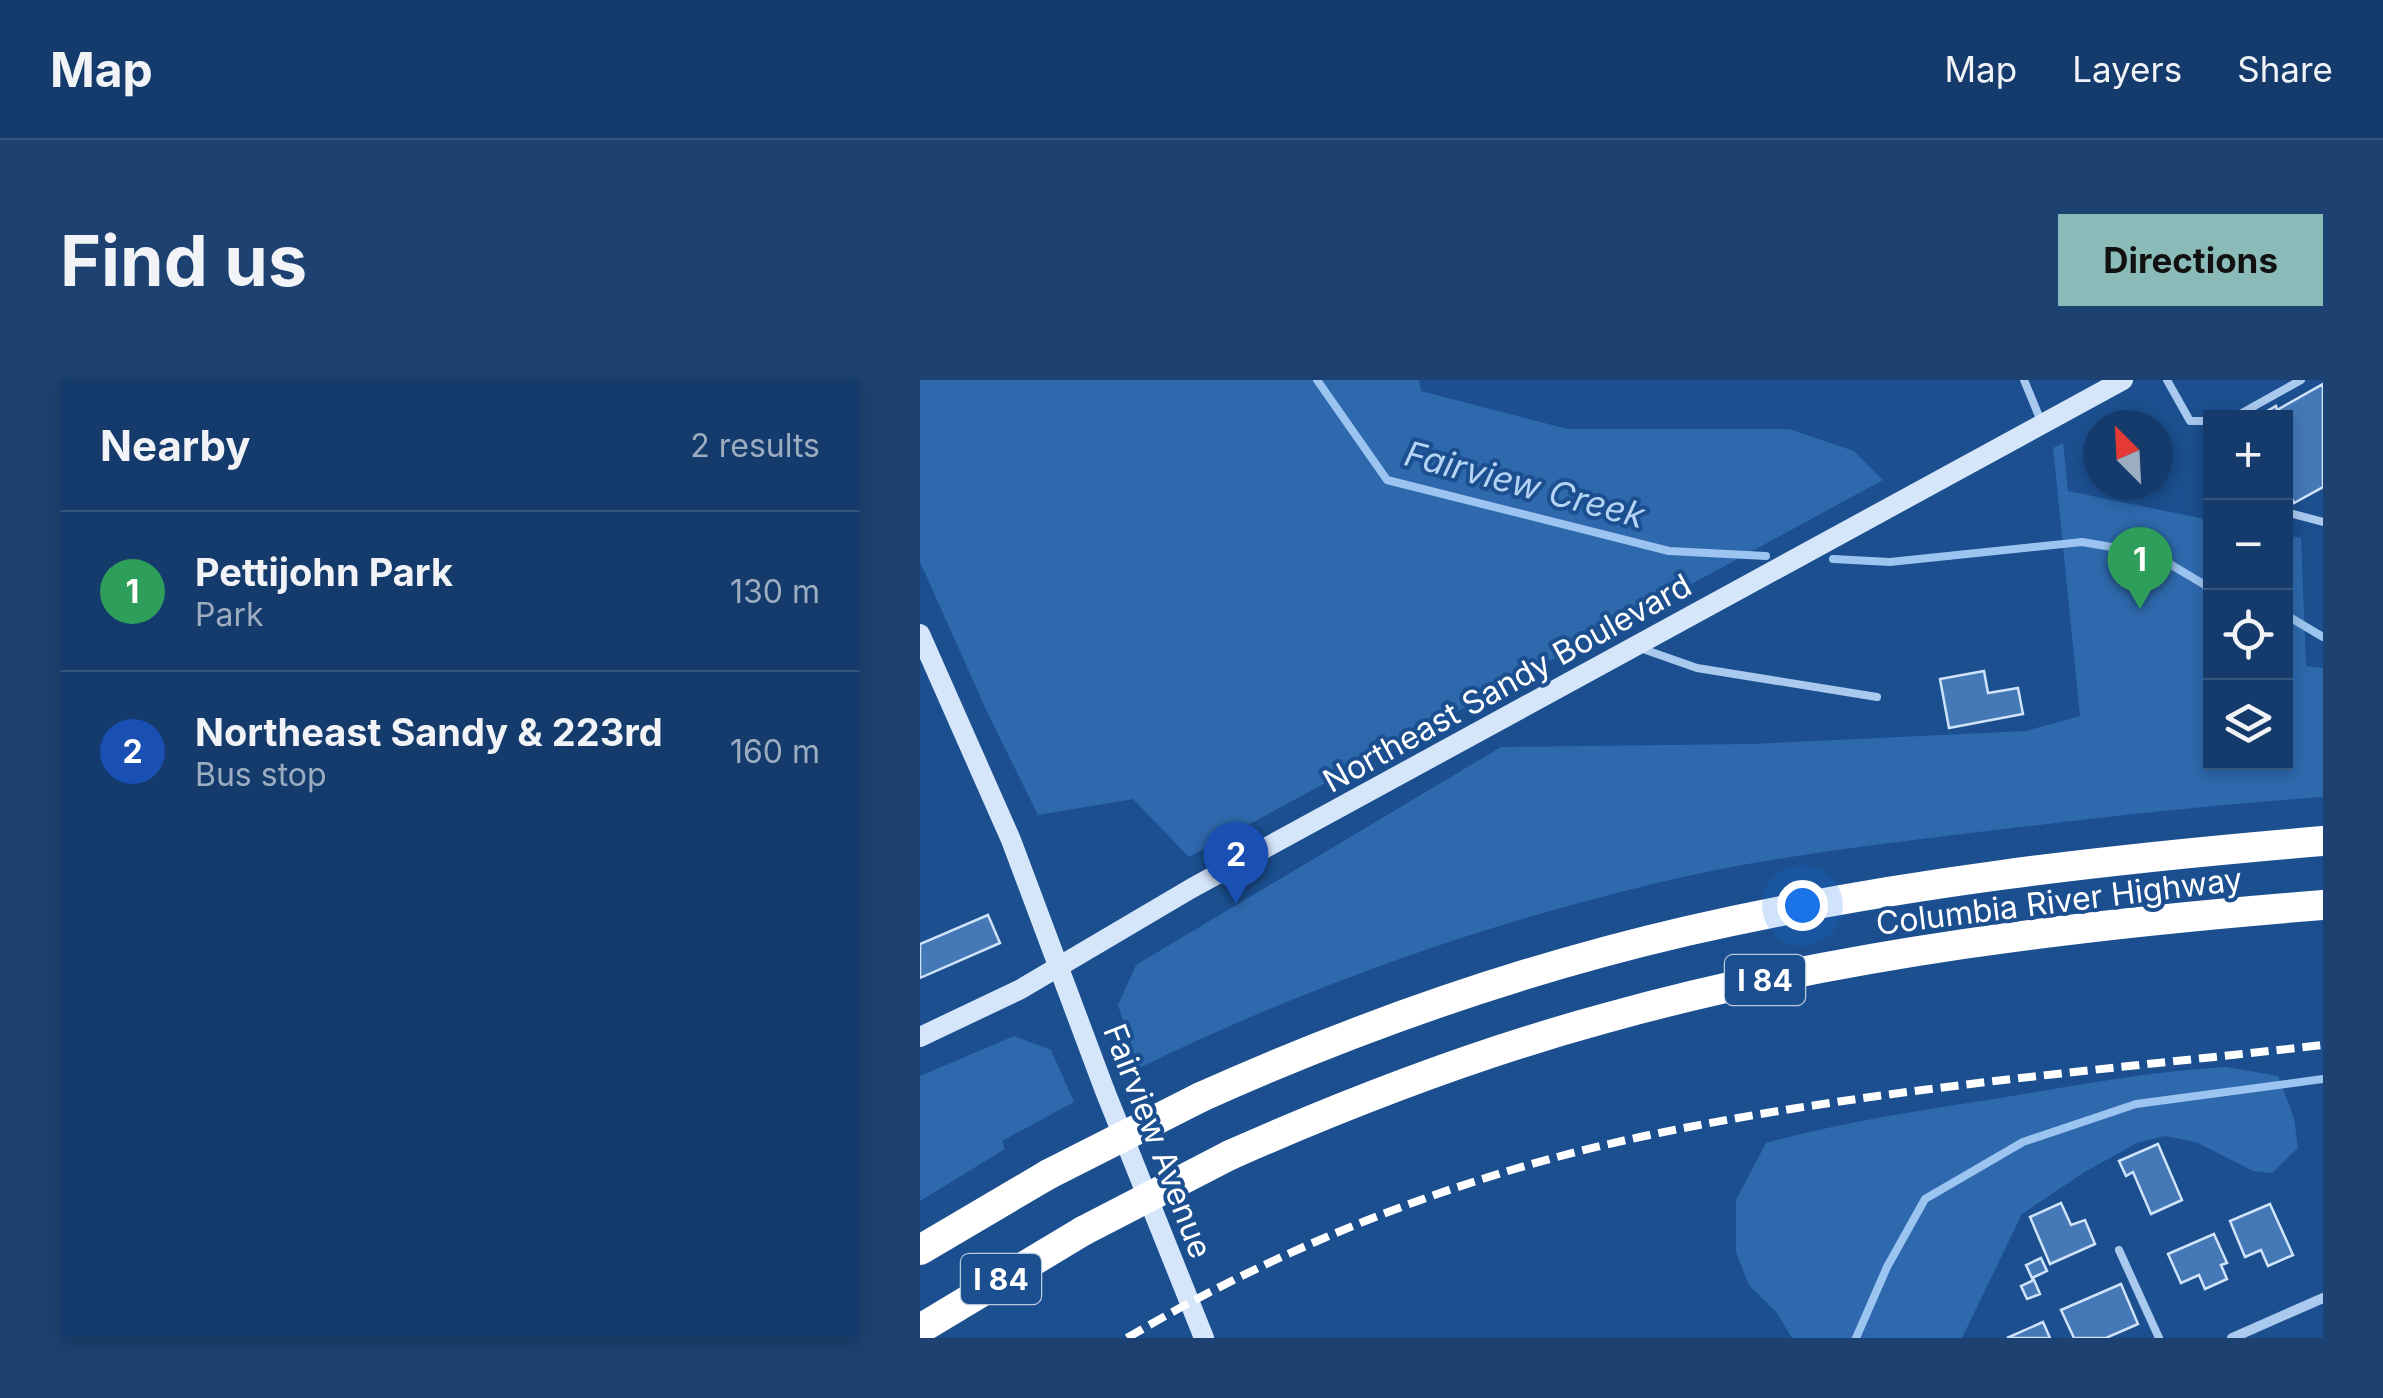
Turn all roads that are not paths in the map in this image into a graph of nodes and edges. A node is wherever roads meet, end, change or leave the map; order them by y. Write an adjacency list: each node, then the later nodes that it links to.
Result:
1 (2024, 380): 7 (lane)
2 (2124, 380): 7 (main road, Northeast Sandy Boulevard)
3 (2166, 380): 6 (lane)
4 (2301, 380): 5 (lane)
5 (2247, 410)
6 (2203, 423)
7 (2042, 425): 11 (main road, Northeast Sandy Boulevard)
8 (2293, 514): 9 (lane)
9 (2323, 522)
10 (920, 636): 15 (main road, Fairview Avenue)
11 (1636, 646): 12 (lane); 15 (main road, Northeast Sandy Boulevard)
12 (1877, 696)
13 (2323, 841): 17 (highway, Columbia River Highway / I 84, bridge)
14 (2323, 905): 20 (highway, Columbia River Highway / I 84, bridge)
15 (1058, 966): 16 (main road, Northeast Sandy Boulevard); 21 (main road, Fairview Avenue)
16 (920, 1038)
17 (920, 1250)
18 (2119, 1250): 22 (lane)
19 (2323, 1298): 23 (street)
20 (920, 1329)
21 (1204, 1338)
22 (2159, 1338)
23 (2232, 1338)

